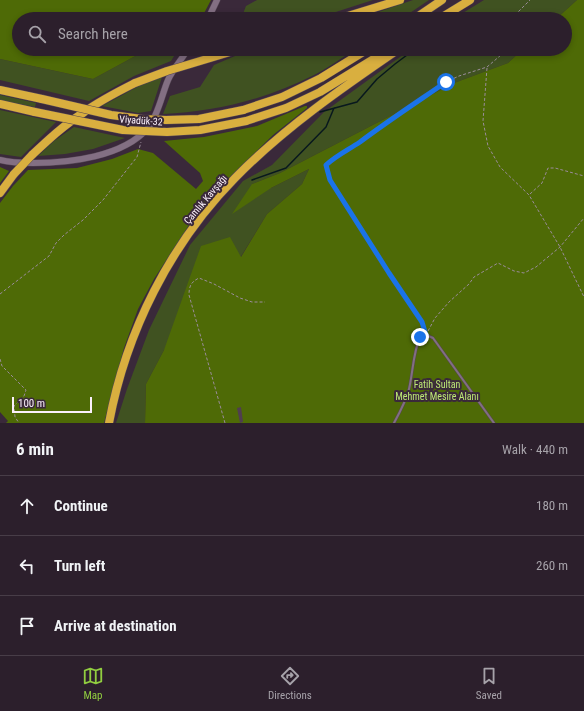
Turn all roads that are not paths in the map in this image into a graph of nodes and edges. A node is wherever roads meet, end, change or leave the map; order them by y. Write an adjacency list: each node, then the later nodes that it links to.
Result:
1 (217, 0): 5 (main road)
2 (400, 0): 6 (highway)
3 (442, 0): 7 (highway)
4 (470, 0): 8 (highway)
5 (211, 12)
6 (361, 12)
7 (424, 12)
8 (450, 12)
9 (183, 56): 16 (main road)
10 (217, 56): 17 (highway, bridge)
11 (357, 56): 14 (highway, Viyadük-32, bridge)
12 (379, 56): 15 (highway, Viyadük-32, bridge)
13 (389, 56): 18 (highway, Çamlık Kavşağı)
14 (0, 90)
15 (0, 104)
16 (0, 160)
17 (0, 193)
18 (109, 423)
19 (394, 423): 20 (lane)
20 (494, 423)

